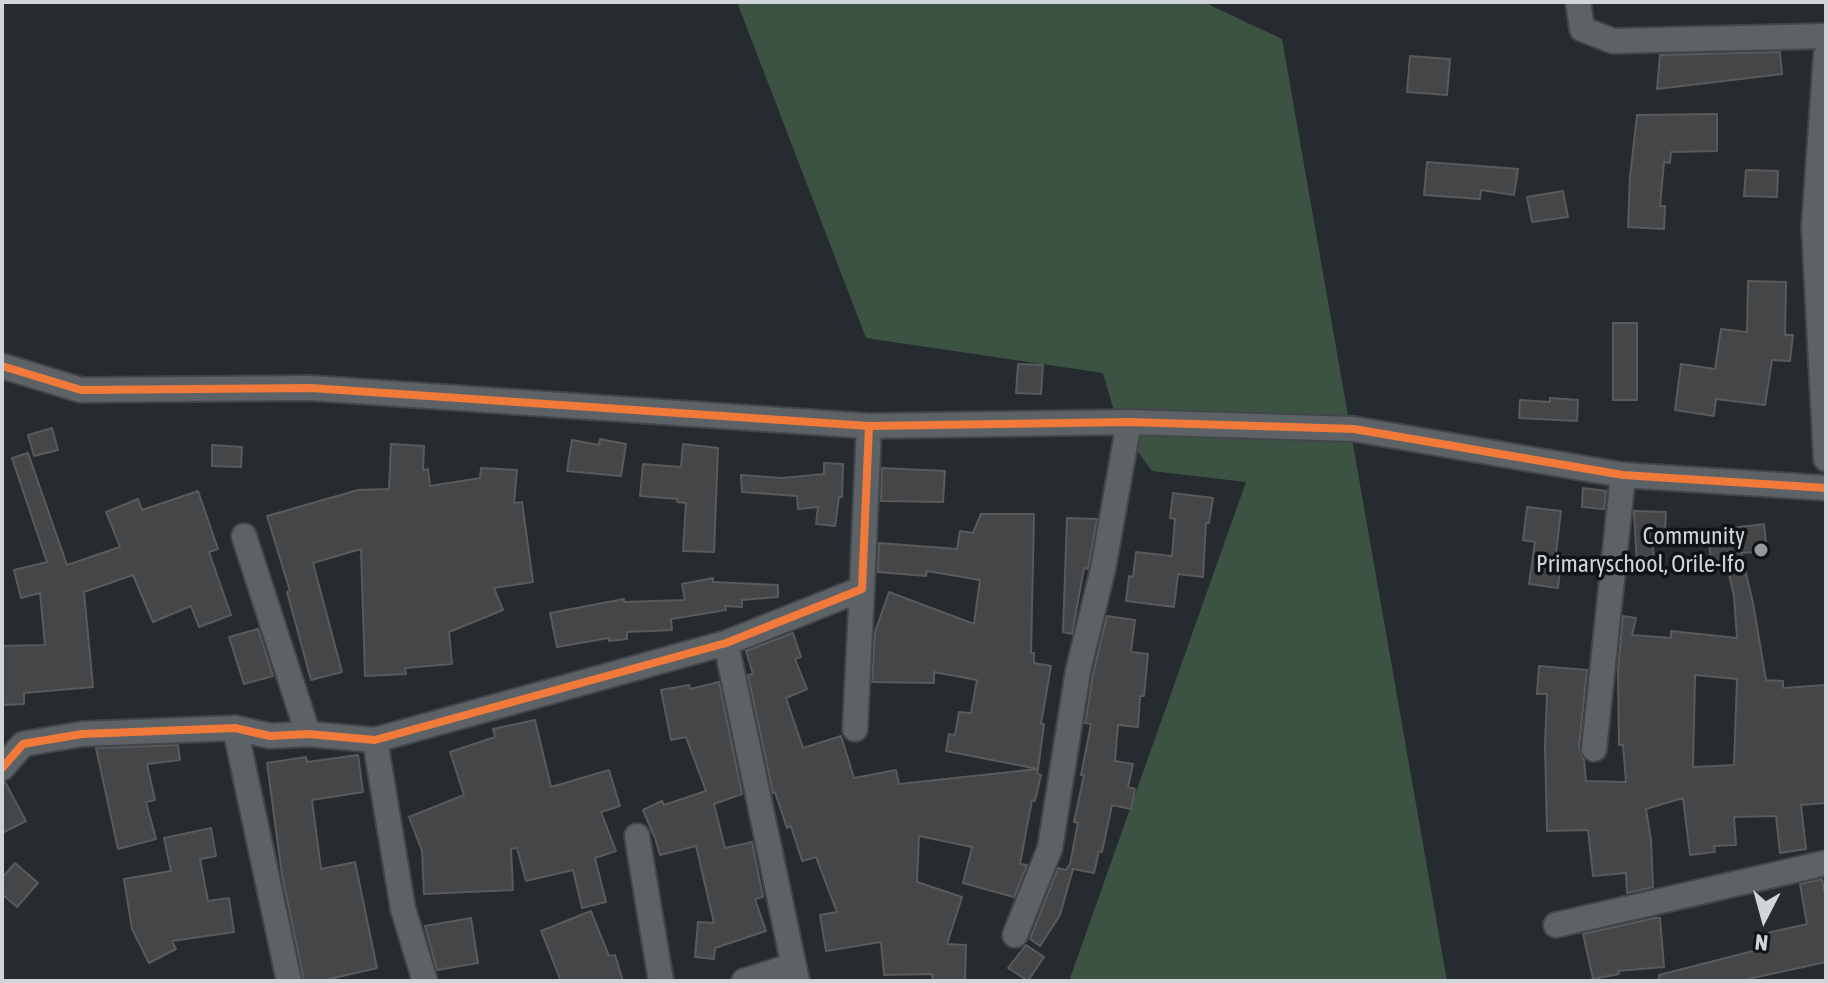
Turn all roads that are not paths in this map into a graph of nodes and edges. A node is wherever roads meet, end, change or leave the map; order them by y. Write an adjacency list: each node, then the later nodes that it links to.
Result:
1 (1578, 2): 2 (street)
2 (1826, 36)
3 (1826, 55): 7 (street)
4 (2, 366): 6 (street)
5 (1129, 422): 6 (street); 8 (street); 22 (street)
6 (869, 426): 11 (street)
7 (1826, 459)
8 (1623, 475): 9 (street); 17 (street)
9 (1826, 488)
10 (244, 536): 15 (street)
11 (862, 589): 12 (street); 14 (street)
12 (726, 643): 16 (street); 23 (street)
13 (235, 728): 15 (street); 18 (street); 24 (street)
14 (855, 729)
15 (308, 734): 16 (street)
16 (375, 740): 25 (street)
17 (1594, 749)
18 (2, 768)
19 (637, 836): 26 (street)
20 (1826, 863): 21 (street)
21 (1556, 925)
22 (1015, 935)
23 (794, 974): 27 (street)
24 (289, 981)
25 (425, 981)
26 (661, 981)
27 (744, 981)

